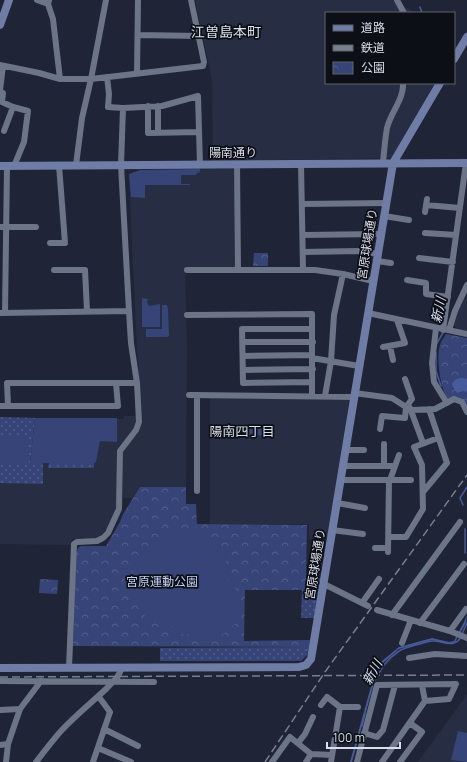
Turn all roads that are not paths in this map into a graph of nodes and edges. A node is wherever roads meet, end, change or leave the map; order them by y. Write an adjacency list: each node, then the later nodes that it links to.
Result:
1 (9, 0): 9 (street)
2 (37, 0): 7 (street)
3 (106, 0): 18 (street)
4 (138, 0): 10 (street)
5 (191, 0): 11 (street)
6 (397, 0): 8 (street)
7 (48, 2): 17 (street)
8 (403, 12)
9 (0, 25)
10 (138, 35): 11 (street); 15 (street)
11 (199, 36): 15 (street)
12 (467, 37): 13 (street)
13 (455, 57)
14 (2, 65): 17 (street); 23 (street)
15 (137, 73): 16 (street)
16 (107, 77): 18 (street); 24 (street)
17 (60, 79): 18 (street)
18 (91, 79): 35 (street)
19 (403, 84): 28 (street)
20 (439, 84): 29 (street, 宮原球場通り)
21 (148, 106): 22 (street); 24 (street); 27 (street)
22 (158, 106): 26 (street); 27 (street)
23 (14, 108): 25 (street); 37 (street)
24 (123, 108): 36 (street)
25 (4, 131)
26 (199, 132): 27 (street); 31 (street)
27 (158, 133)
28 (383, 163): 29 (street, 陽南通り); 33 (street, 陽南通り)
29 (394, 163): 30 (street, 陽南通り); 40 (street, 宮原球場通り)
30 (466, 163): 42 (street)
31 (200, 164): 32 (street, 陽南通り); 36 (street, 陽南通り)
32 (237, 164): 33 (street, 陽南通り); 59 (street)
33 (301, 164): 41 (street)
34 (59, 165): 35 (street, 陽南通り); 37 (street, 陽南通り); 52 (street)
35 (76, 165): 36 (street, 陽南通り)
36 (121, 165): 69 (street)
37 (7, 166): 39 (street)
38 (0, 200): 39 (street)
39 (7, 200): 46 (street)
40 (386, 203): 41 (street); 44 (street, 宮原球場通り)
41 (302, 204): 49 (street)
42 (460, 208): 43 (street); 51 (street)
43 (425, 212)
44 (384, 216): 45 (street); 50 (street, 宮原球場通り)
45 (409, 220)
46 (3, 227): 47 (street); 58 (street)
47 (36, 227)
48 (425, 233): 51 (street)
49 (303, 234): 50 (street); 53 (street)
50 (382, 234): 54 (street, 宮原球場通り)
51 (456, 235): 56 (street)
52 (50, 243)
53 (303, 252): 54 (street); 60 (street)
54 (377, 257): 57 (street); 65 (street, 宮原球場通り)
55 (419, 258): 56 (street)
56 (453, 262): 67 (street)
57 (391, 263)
58 (3, 269): 70 (street)
59 (238, 269): 60 (street); 62 (street)
60 (303, 269): 63 (street)
61 (54, 270): 68 (street)
62 (187, 270)
63 (342, 274): 65 (street); 83 (street)
64 (407, 280): 67 (street)
65 (373, 281): 71 (street, 宮原球場通り)
66 (467, 284): 76 (street)
67 (448, 297): 76 (street)
68 (87, 311): 69 (street); 70 (street)
69 (129, 311): 90 (street)
70 (3, 313)
71 (368, 313): 73 (street); 84 (street, 宮原球場通り)
72 (187, 315): 75 (street)
73 (397, 320): 74 (street); 82 (street)
74 (436, 328): 76 (street); 96 (street)
75 (312, 329): 78 (street); 79 (street)
76 (446, 330): 77 (street)
77 (467, 334)
78 (243, 342): 79 (street); 80 (street)
79 (312, 342): 81 (street)
80 (243, 356): 81 (street); 86 (street)
81 (312, 357): 83 (street); 85 (street)
82 (393, 360)
83 (331, 361): 84 (street); 95 (street)
84 (359, 366): 92 (street, 宮原球場通り)
85 (312, 369): 86 (street); 88 (street)
86 (243, 370): 88 (street)
87 (405, 379): 99 (street)
88 (312, 382): 94 (street)
89 (116, 383): 90 (street); 98 (street); 98 (street)
90 (137, 383): 139 (street)
91 (189, 395): 93 (street)
92 (354, 395): 95 (street); 99 (street); 106 (street, 宮原球場通り)
93 (197, 396): 94 (street); 115 (street)
94 (312, 396): 95 (street)
95 (325, 396)
96 (447, 403): 100 (street); 101 (street)
97 (0, 406): 98 (street)
98 (8, 406)
99 (408, 408): 100 (street); 102 (street); 104 (street)
100 (428, 409): 103 (street)
101 (467, 412)
102 (380, 429)
103 (438, 438): 104 (street); 116 (street)
104 (423, 443): 116 (street)
105 (384, 444): 110 (street)
106 (345, 450): 107 (street); 109 (street, 宮原球場通り)
107 (364, 450)
108 (399, 454): 113 (street)
109 (342, 466): 110 (street); 112 (street, 宮原球場通り)
110 (384, 466): 111 (street)
111 (392, 466)
112 (340, 480): 113 (street); 117 (street, 宮原球場通り)
113 (390, 480): 114 (street); 122 (street)
114 (411, 480)
115 (197, 491)
116 (423, 492): 122 (street)
117 (336, 503): 118 (street); 120 (street, 宮原球場通り)
118 (364, 508)
119 (460, 522): 129 (street)
120 (332, 530): 121 (street); 126 (street, 宮原球場通り)
121 (363, 534)
122 (389, 537): 123 (street)
123 (375, 548)
124 (464, 564): 131 (street)
125 (379, 579): 126 (street)
126 (324, 584): 137 (street, 宮原球場通り)
127 (466, 609): 132 (street)
128 (377, 610): 129 (street)
129 (392, 615): 130 (street)
130 (411, 620): 131 (street); 134 (street)
131 (420, 623): 132 (street)
132 (450, 631): 133 (street)
133 (467, 638)
134 (402, 643)
135 (467, 656): 136 (street)
136 (409, 658)
137 (122, 667): 139 (street, 宮原球場通り); 142 (street)
138 (0, 668): 139 (street, 宮原球場通り)
139 (69, 668)
140 (0, 681): 141 (street)
141 (41, 681): 142 (street); 152 (street)
142 (116, 681): 143 (street); 146 (street)
143 (154, 682)
144 (395, 685): 145 (street); 156 (street); 156 (street)
145 (422, 685): 147 (street); 147 (street)
146 (99, 697): 155 (street); 165 (street)
147 (425, 701): 154 (street)
148 (321, 705): 149 (street)
149 (340, 707): 150 (street); 163 (street)
150 (358, 707)
151 (0, 710): 152 (street)
152 (20, 710): 158 (street)
153 (313, 717): 157 (street)
154 (410, 723): 171 (street); 172 (street)
155 (104, 729): 160 (street); 161 (street)
156 (364, 733): 170 (street)
157 (298, 743): 162 (street); 168 (street)
158 (8, 744): 159 (street); 164 (street)
159 (0, 745)
160 (138, 746)
161 (98, 748): 166 (street); 167 (street)
162 (311, 754): 163 (street); 169 (street)
163 (331, 759)
164 (6, 762)
165 (36, 762)
166 (93, 762)
167 (131, 762)
168 (272, 762)
169 (306, 762)
170 (357, 762)
171 (382, 762)
172 (400, 762)

